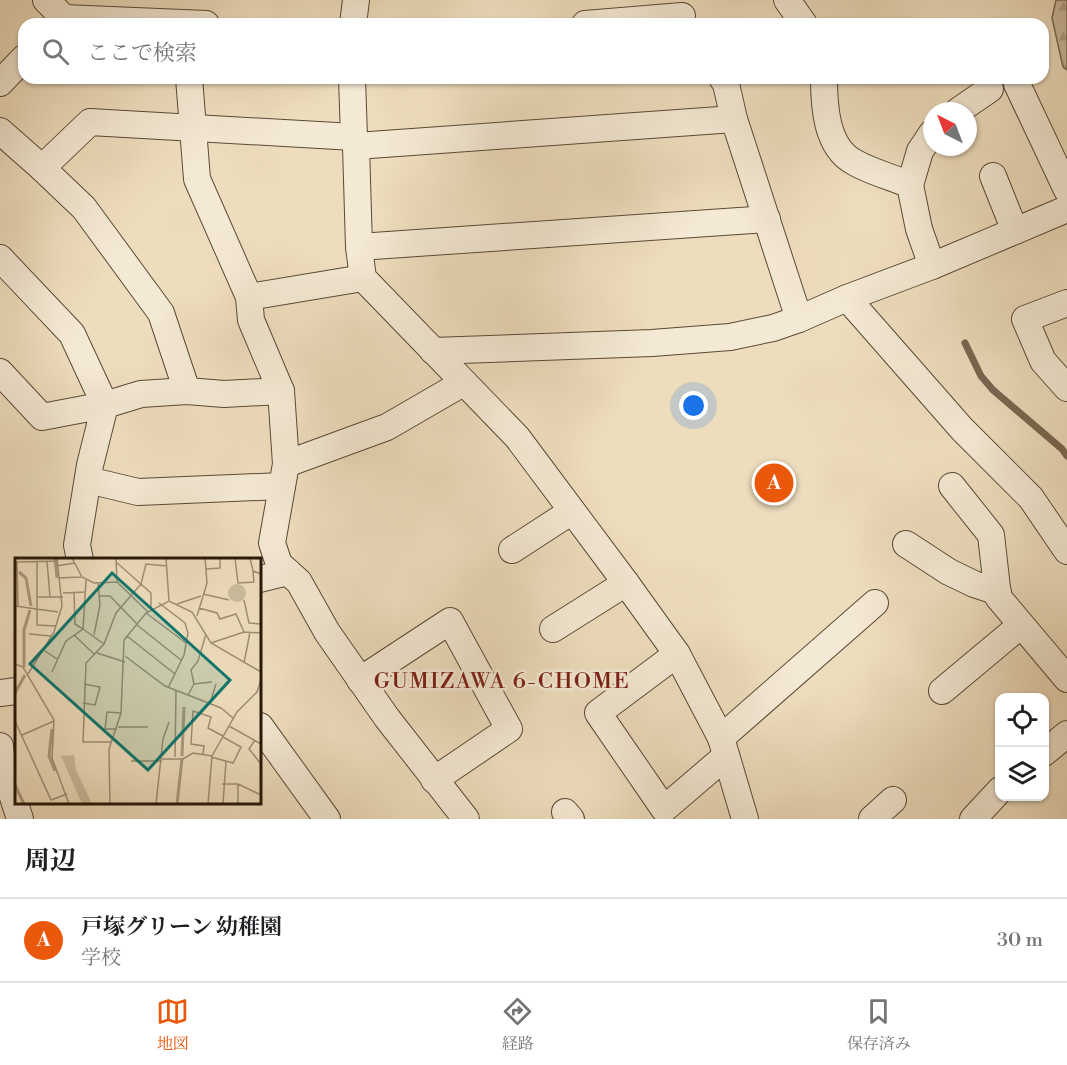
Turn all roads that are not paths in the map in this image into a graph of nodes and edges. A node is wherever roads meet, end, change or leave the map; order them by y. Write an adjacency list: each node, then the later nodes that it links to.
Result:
1 (188, 0): 7 (street)
2 (356, 0): 8 (street)
3 (787, 0): 10 (street)
4 (681, 13): 9 (street)
5 (56, 14): 6 (street)
6 (108, 18)
7 (186, 18)
8 (354, 18)
9 (637, 18)
10 (800, 18)
11 (18, 64): 12 (street)
12 (0, 83)
13 (189, 84): 21 (street)
14 (352, 84): 23 (street)
15 (726, 84): 20 (street)
16 (824, 84): 27 (street)
17 (1017, 84): 28 (street)
18 (990, 89): 19 (street)
19 (971, 102)
20 (734, 119): 23 (street); 30 (street)
21 (192, 128): 23 (street); 25 (street); 36 (street)
22 (0, 131): 25 (street)
23 (355, 142): 32 (street)
24 (923, 146): 27 (street)
25 (42, 168): 44 (street)
26 (993, 176): 31 (street)
27 (910, 185): 34 (street)
28 (1067, 190)
29 (1067, 209): 31 (street)
30 (766, 219): 32 (street); 39 (street)
31 (1015, 231): 34 (street)
32 (359, 247): 35 (street)
33 (0, 258): 46 (street)
34 (932, 266): 37 (street)
35 (363, 278): 36 (street); 40 (street)
36 (249, 297): 45 (street)
37 (847, 298): 39 (street); 53 (street)
38 (1067, 303): 43 (street)
39 (799, 319): 40 (street)
40 (433, 351): 42 (street)
41 (0, 372): 46 (street)
42 (463, 383): 47 (street); 50 (street)
43 (1067, 388)
44 (187, 391): 45 (street); 46 (street)
45 (281, 391): 47 (street)
46 (105, 405): 48 (street)
47 (284, 475): 48 (street); 55 (street)
48 (88, 480): 54 (street)
49 (952, 486): 58 (street)
50 (572, 511): 52 (street); 57 (street)
51 (906, 544): 58 (street)
52 (512, 550)
53 (1067, 551)
54 (80, 558)
55 (288, 572): 56 (street); 64 (street)
56 (261, 579)
57 (626, 583): 61 (street); 62 (street)
58 (998, 592): 60 (street)
59 (875, 603): 71 (street)
60 (1022, 625): 63 (street); 66 (street)
61 (553, 629)
62 (677, 654): 71 (street); 71 (street)
63 (1067, 679)
64 (360, 680): 73 (street); 73 (street)
65 (15, 691): 67 (street)
66 (942, 692)
67 (0, 693)
68 (261, 727): 79 (street)
69 (1067, 734): 72 (street)
70 (0, 746): 76 (street)
71 (724, 747): 81 (street)
72 (1049, 749)
73 (434, 780): 80 (street)
74 (995, 794): 83 (street)
75 (893, 800): 82 (street)
76 (15, 803)
77 (15, 804): 78 (street)
78 (20, 819)
79 (327, 819)
80 (466, 819)
81 (745, 819)
82 (872, 819)
83 (973, 819)

